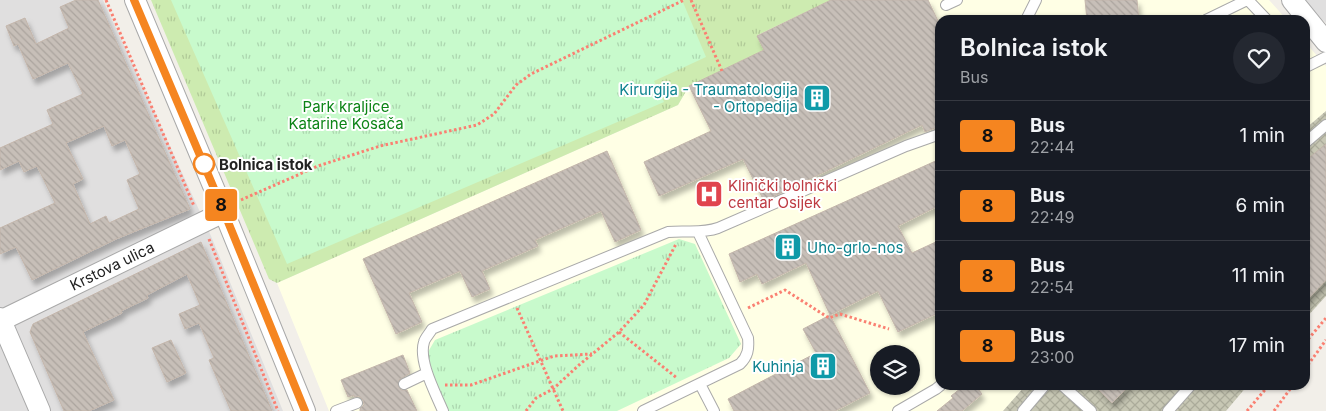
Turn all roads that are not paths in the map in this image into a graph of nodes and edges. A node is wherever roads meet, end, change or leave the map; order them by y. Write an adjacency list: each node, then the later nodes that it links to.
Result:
1 (134, 0): 18 (street)
2 (957, 0): 6 (lane)
3 (1036, 0): 7 (lane)
4 (1248, 0): 8 (lane); 9 (lane)
5 (1292, 0): 10 (street)
6 (946, 6)
7 (1028, 15)
8 (1216, 15)
9 (1262, 15)
10 (1304, 15)
11 (1310, 22): 12 (street)
12 (1326, 42)
13 (1326, 56): 14 (lane)
14 (1310, 65)
15 (1326, 125): 17 (lane)
16 (935, 136): 19 (lane)
17 (1310, 139)
18 (224, 212): 20 (street, Krstova ulica); 30 (street)
19 (698, 232): 21 (lane); 23 (lane)
20 (0, 320): 29 (street)
21 (427, 373): 22 (lane); 32 (lane)
22 (404, 384)
23 (700, 384): 33 (lane); 34 (lane)
24 (935, 390): 35 (lane)
25 (1042, 390): 36 (lane)
26 (1068, 390): 37 (lane)
27 (1187, 390): 38 (lane)
28 (357, 403): 31 (lane)
29 (40, 411)
30 (305, 411)
31 (336, 411)
32 (443, 411)
33 (642, 411)
34 (714, 411)
35 (898, 411)
36 (1023, 411)
37 (1091, 411)
38 (1168, 411)

